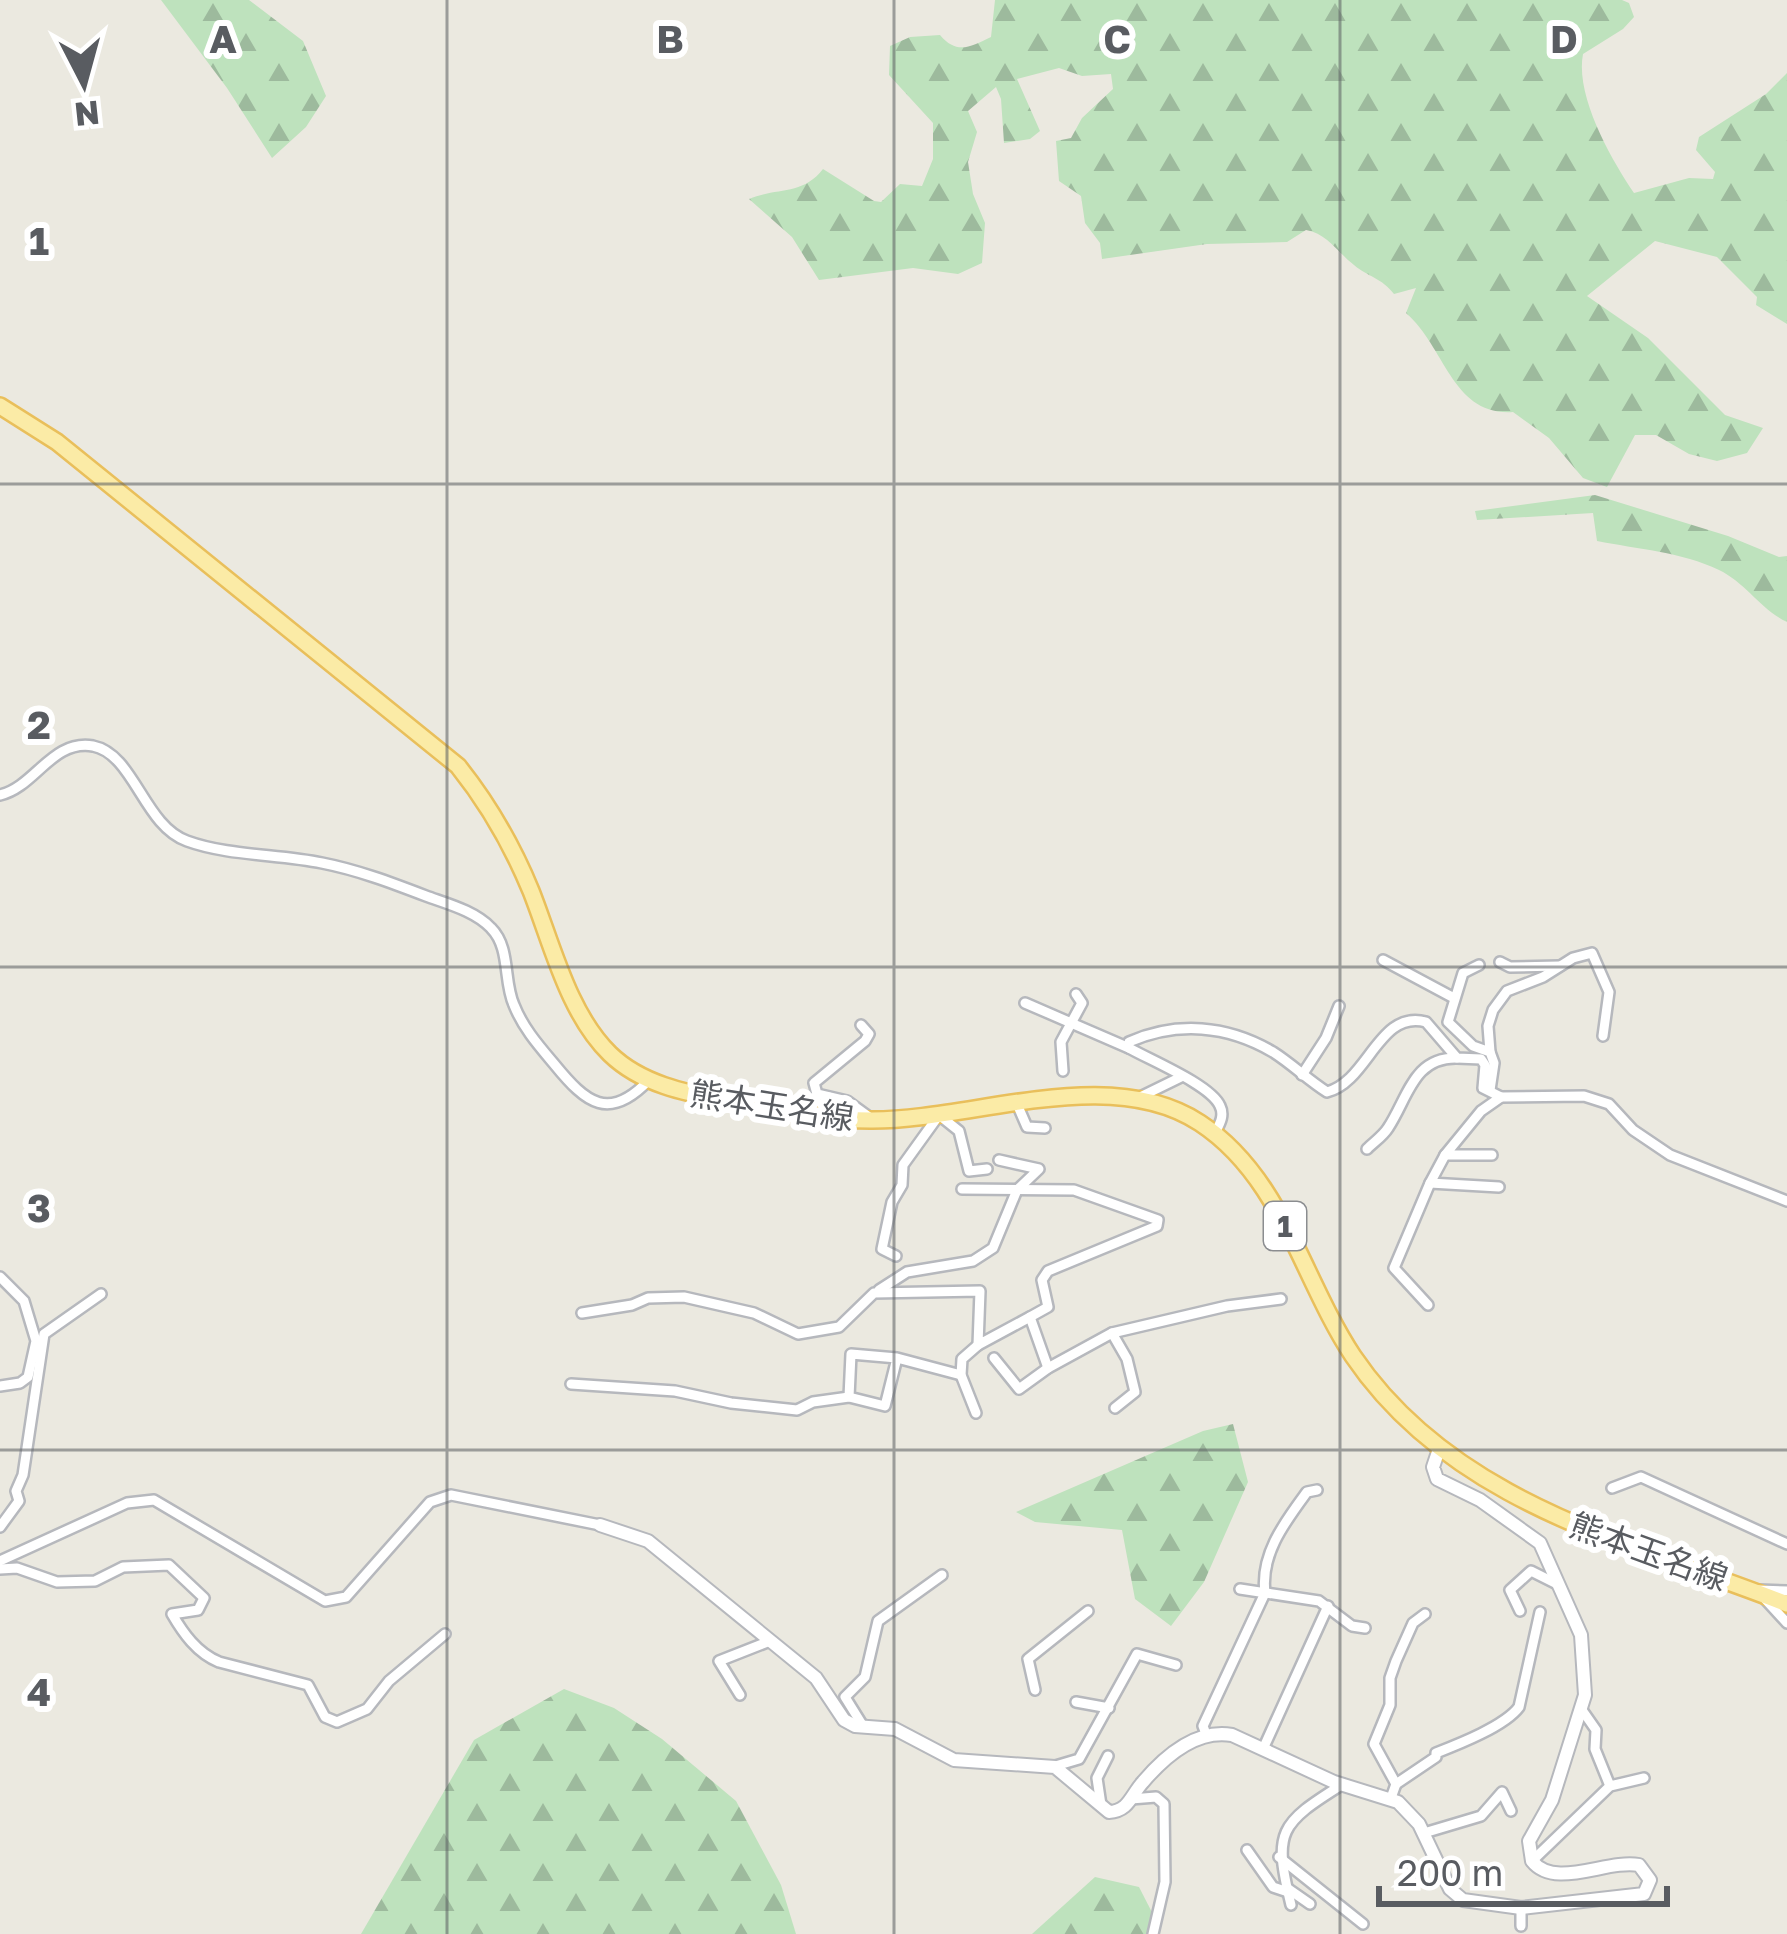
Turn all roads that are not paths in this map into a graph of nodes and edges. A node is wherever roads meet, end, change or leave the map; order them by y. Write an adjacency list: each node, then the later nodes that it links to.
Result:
1 (0, 406): 20 (main road, 熊本玉名線 / 1)
2 (0, 795): 20 (street)
3 (1383, 960): 8 (street)
4 (1500, 962): 6 (street)
5 (1478, 965): 8 (street)
6 (1560, 967): 13 (street); 15 (street)
7 (1076, 994): 11 (street)
8 (1454, 998): 15 (street)
9 (1025, 1003): 11 (street)
10 (1339, 1006): 18 (street)
11 (1070, 1024): 14 (street); 17 (street)
12 (861, 1025): 26 (street)
13 (1603, 1036)
14 (1129, 1048): 18 (street); 19 (street)
15 (1490, 1052): 21 (street)
16 (1457, 1058): 18 (street); 21 (street); 29 (street)
17 (1063, 1071)
18 (1302, 1076)
19 (1181, 1077): 23 (street); 28 (street)
20 (649, 1080): 26 (main road, 熊本玉名線 / 1)
21 (1490, 1090): 22 (street)
22 (1501, 1097): 30 (street); 38 (street)
23 (1135, 1100): 24 (main road, 熊本玉名線 / 1); 28 (main road, 熊本玉名線 / 1)
24 (1017, 1105): 25 (main road, 熊本玉名線 / 1); 27 (street)
25 (939, 1115): 26 (main road, 熊本玉名線 / 1); 33 (street); 39 (street)
26 (873, 1120)
27 (1045, 1128)
28 (1215, 1133): 58 (main road, 熊本玉名線 / 1)
29 (1367, 1149)
30 (1445, 1155): 31 (street); 34 (street)
31 (1492, 1155)
32 (999, 1160): 37 (street)
33 (987, 1169)
34 (1430, 1184): 35 (street); 44 (street)
35 (1499, 1187)
36 (962, 1189): 37 (street)
37 (1017, 1190): 41 (street); 46 (street)
38 (1787, 1201)
39 (896, 1256)
40 (0, 1277): 54 (street)
41 (874, 1293): 45 (street); 48 (street)
42 (101, 1294): 62 (street)
43 (1281, 1299): 47 (street)
44 (1428, 1305)
45 (582, 1312)
46 (1030, 1317): 48 (street); 51 (street)
47 (1112, 1333): 51 (street); 56 (street)
48 (978, 1345): 52 (street)
49 (897, 1358): 52 (street); 55 (street); 55 (street)
50 (994, 1358): 51 (street)
51 (1048, 1368)
52 (961, 1375): 57 (street)
53 (571, 1384): 55 (street)
54 (0, 1386)
55 (849, 1396)
56 (1115, 1408)
57 (976, 1413)
58 (1440, 1446): 66 (street); 68 (main road, 熊本玉名線 / 1)
59 (1612, 1488): 63 (street)
60 (1317, 1490): 70 (street)
61 (600, 1526): 64 (street); 80 (street)
62 (0, 1527)
63 (1787, 1544)
64 (0, 1565): 79 (street)
65 (942, 1575): 87 (street)
66 (1559, 1585): 74 (street); 86 (street)
67 (1240, 1588): 70 (street)
68 (1758, 1590): 69 (street); 71 (main road, 熊本玉名線 / 1); 77 (street)
69 (1787, 1591)
70 (1265, 1593): 72 (street); 88 (street)
71 (1787, 1604)
72 (1328, 1606): 78 (street); 89 (street)
73 (1088, 1611): 82 (street)
74 (1520, 1611)
75 (1540, 1612): 95 (street)
76 (1425, 1614): 95 (street)
77 (1787, 1624)
78 (1365, 1628)
79 (445, 1634)
80 (770, 1641): 83 (street); 87 (street)
81 (1176, 1665): 85 (street)
82 (1035, 1690)
83 (740, 1696)
84 (1076, 1702): 85 (street)
85 (1109, 1708): 91 (street)
86 (1582, 1711): 94 (street); 102 (street)
87 (865, 1729): 91 (street)
88 (1206, 1734): 89 (street); 96 (street)
89 (1263, 1749): 93 (street)
90 (1108, 1756): 97 (street)
91 (1052, 1767): 97 (street)
92 (1644, 1778): 94 (street)
93 (1343, 1784): 95 (street); 101 (street)
94 (1610, 1786): 102 (street)
95 (1393, 1791): 99 (street)
96 (1131, 1799): 97 (street); 109 (street)
97 (1102, 1810)
98 (1511, 1810): 99 (street)
99 (1424, 1833): 106 (street)
100 (1247, 1850): 103 (street)
101 (1280, 1857): 103 (street); 107 (street)
102 (1532, 1861): 106 (street)
103 (1287, 1890): 104 (street); 105 (street)
104 (1310, 1904)
105 (1291, 1905)
106 (1521, 1908): 108 (street)
107 (1364, 1924)
108 (1521, 1926)
109 (1153, 1934)

